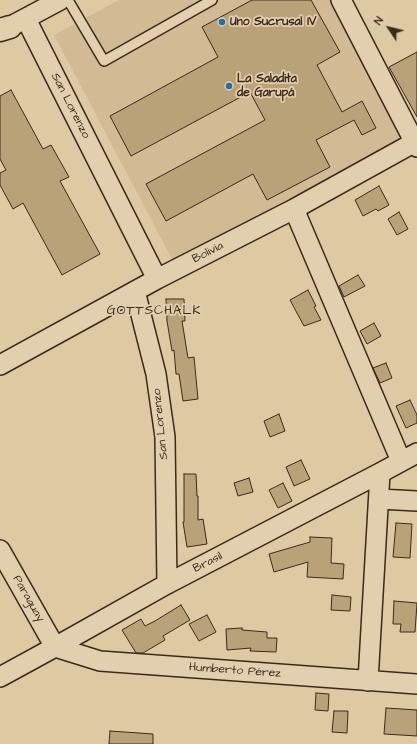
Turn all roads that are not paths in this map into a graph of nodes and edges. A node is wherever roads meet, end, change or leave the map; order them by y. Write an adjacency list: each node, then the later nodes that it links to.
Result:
1 (60, 0): 5 (street)
2 (68, 0): 3 (lane)
3 (212, 0)
4 (341, 0): 6 (street)
5 (9, 27): 8 (street, San Lorenzo)
6 (416, 143): 7 (street, Bolivia)
7 (294, 209): 8 (street, Bolivia); 11 (street)
8 (157, 279): 9 (street, Bolivia)
9 (135, 291): 10 (street, Bolivia); 16 (street, San Lorenzo)
10 (0, 366)
11 (409, 457): 12 (street, Brasil)
12 (380, 473): 13 (street); 16 (street, Brasil)
13 (379, 499): 14 (street); 19 (street)
14 (417, 501)
15 (0, 550): 17 (street, Paraguay)
16 (167, 584): 17 (street, Brasil)
17 (55, 647): 18 (street, Brasil); 19 (street, Humberto Pérez)
18 (0, 677)
19 (368, 680): 20 (street, Humberto Pérez)
20 (417, 684)

